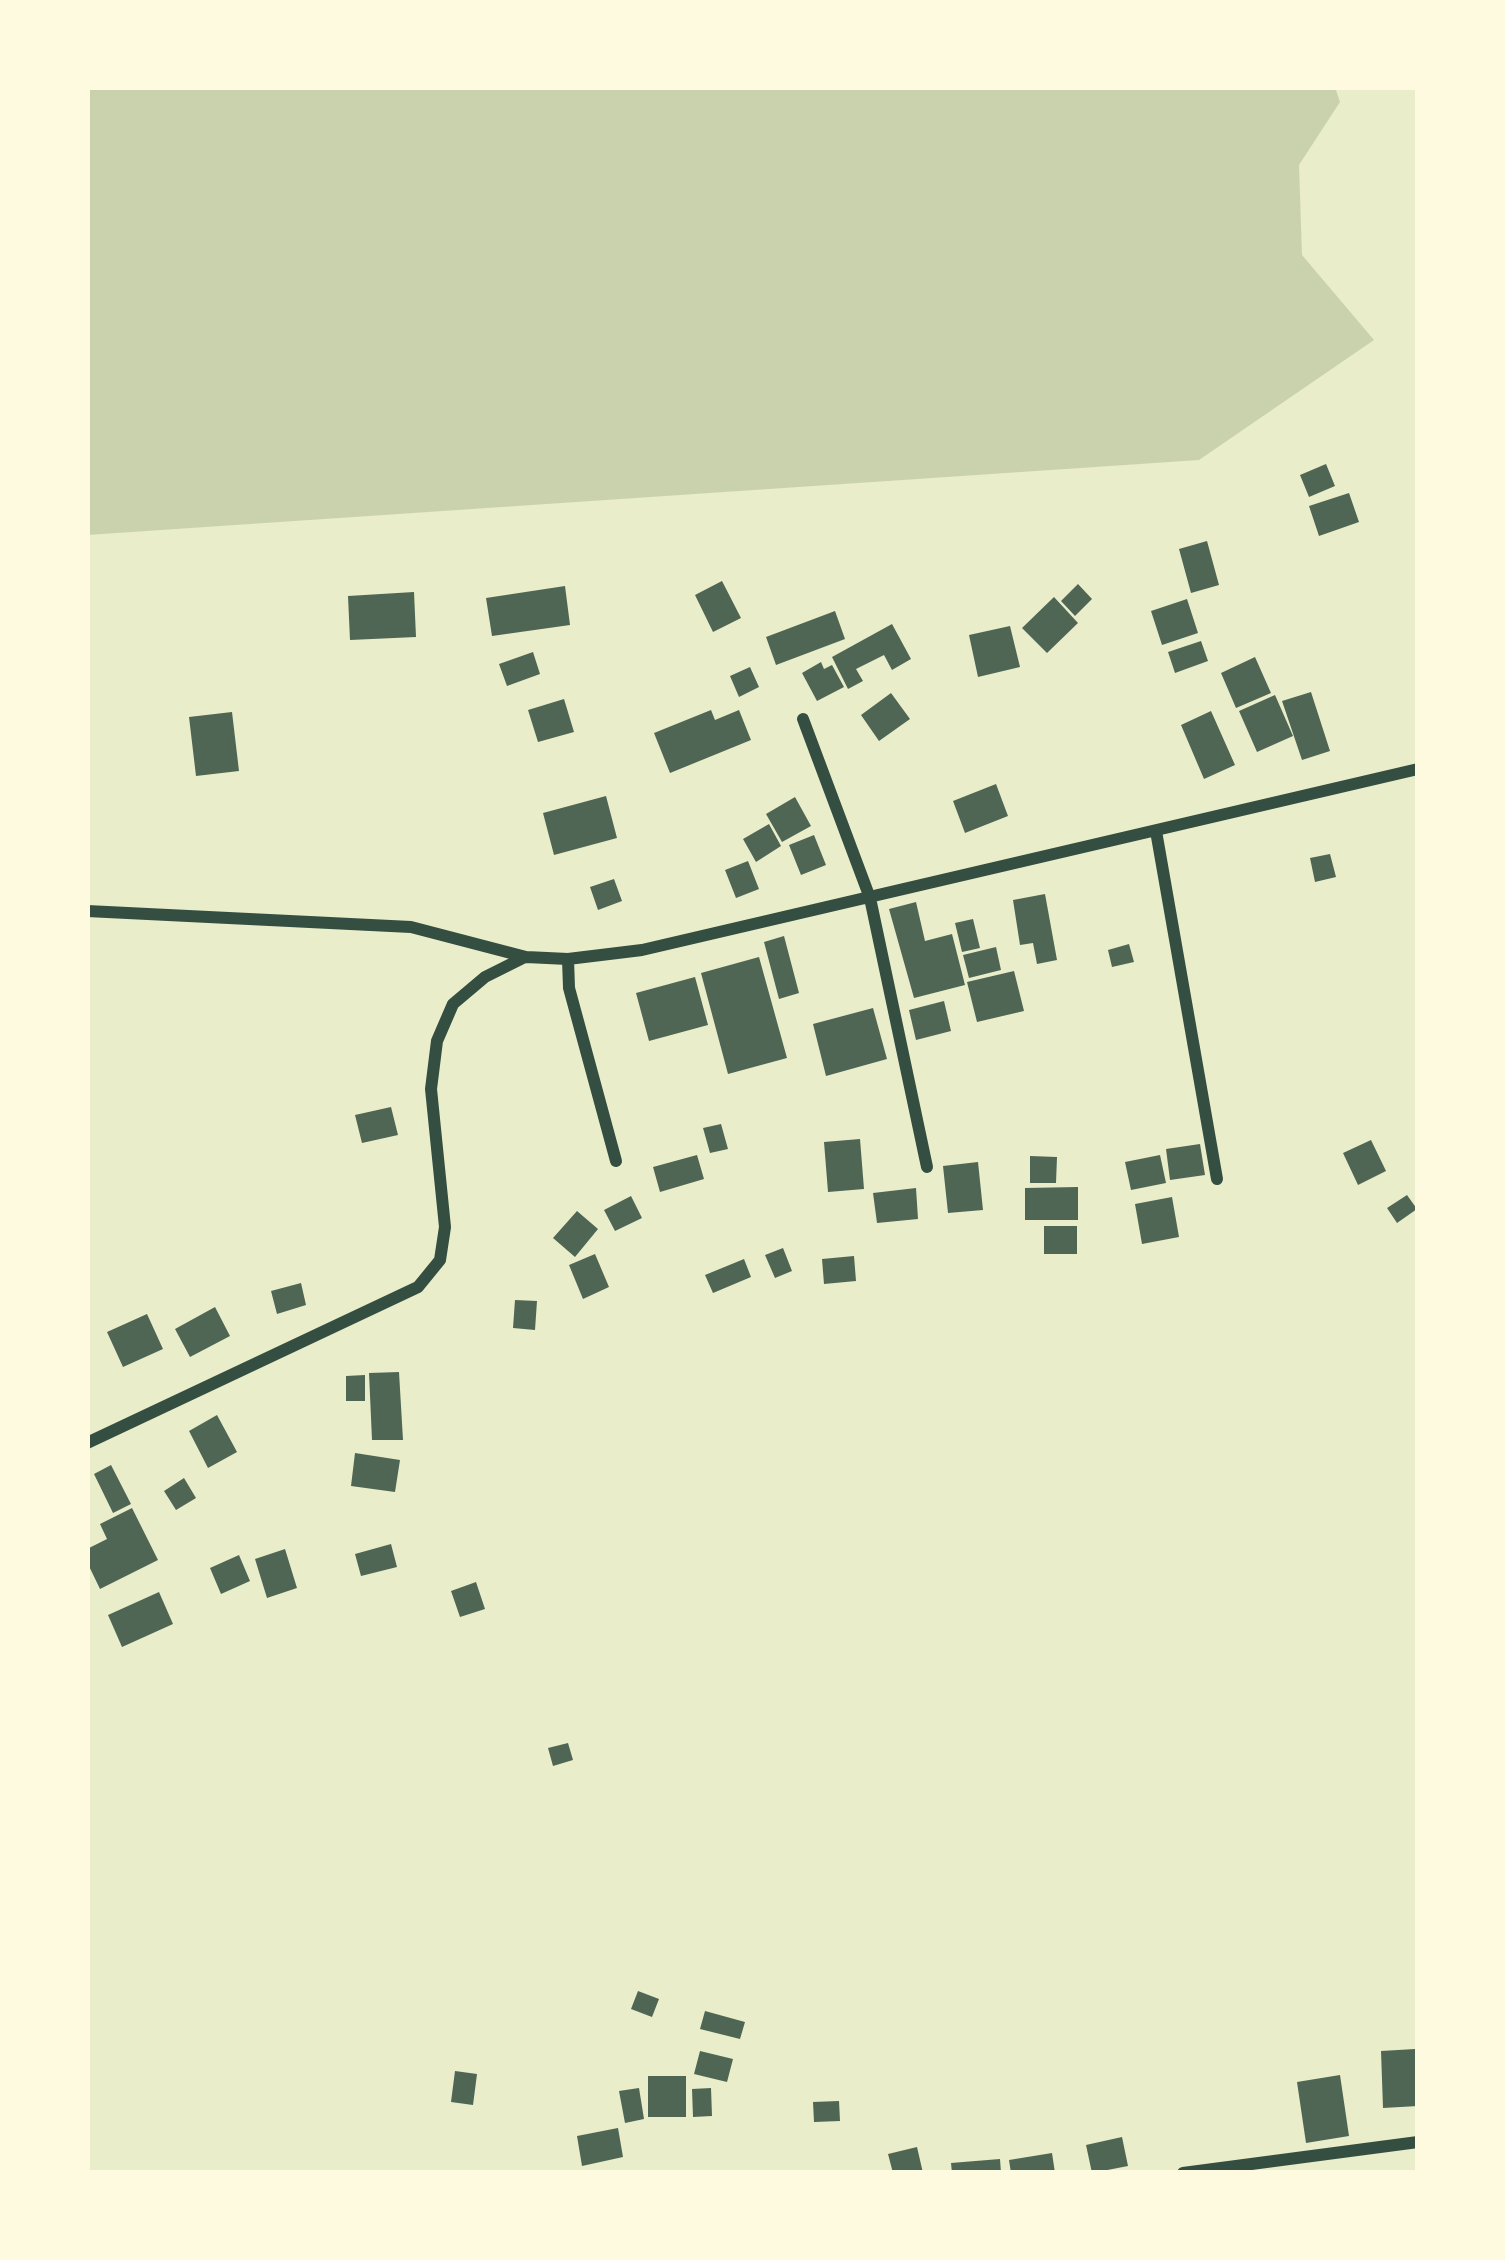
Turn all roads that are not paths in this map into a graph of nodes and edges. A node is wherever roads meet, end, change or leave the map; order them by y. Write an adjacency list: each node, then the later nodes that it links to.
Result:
1 (803, 719): 4 (street)
2 (1418, 770): 3 (street)
3 (1156, 830): 4 (street); 10 (street)
4 (871, 898): 7 (street); 9 (street)
5 (87, 911): 6 (street)
6 (526, 957): 7 (street); 11 (street)
7 (568, 959): 8 (street)
8 (616, 1160)
9 (927, 1167)
10 (1217, 1179)
11 (87, 1443)
12 (1418, 2142): 13 (street)
13 (1183, 2173)

